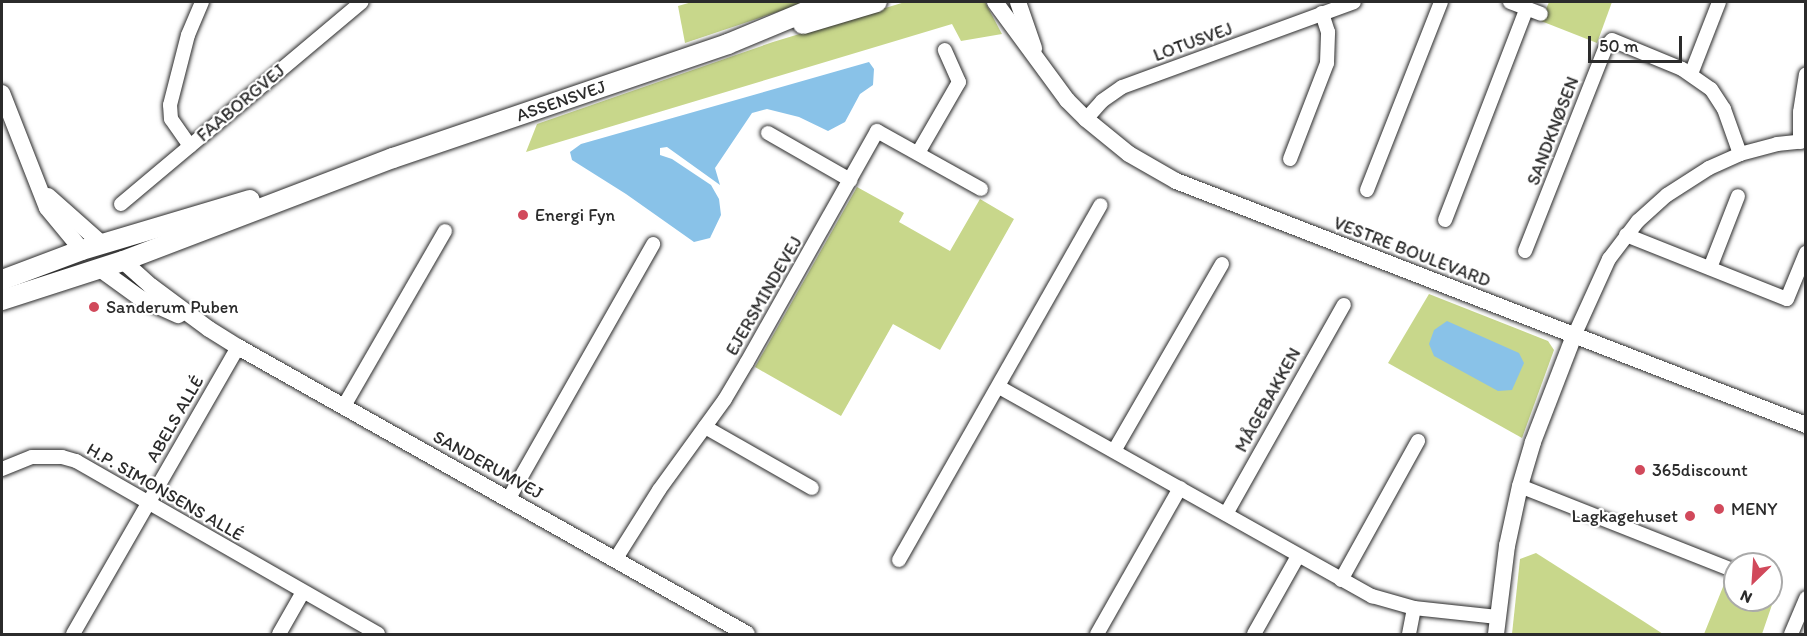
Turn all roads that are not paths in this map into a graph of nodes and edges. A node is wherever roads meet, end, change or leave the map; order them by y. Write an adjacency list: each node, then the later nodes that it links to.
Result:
1 (202, 2): 25 (street)
2 (362, 2): 25 (street, FAABORGVEJ)
3 (829, 2): 16 (main road, ASSENSVEJ)
4 (857, 2): 15 (main road)
5 (878, 2): 15 (main road, ASSENSVEJ)
6 (995, 2): 18 (street, VESTRE BOULEVARD)
7 (1018, 2): 18 (street, VESTRE BOULEVARD)
8 (1354, 2): 13 (street, LOTUSVEJ)
9 (1441, 2): 33 (street)
10 (1510, 2): 12 (street)
11 (1719, 2): 19 (street)
12 (1527, 8): 14 (street); 37 (street)
13 (1322, 13): 22 (street, LOTUSVEJ); 29 (street)
14 (1541, 14)
15 (817, 20): 16 (main road, ASSENSVEJ)
16 (728, 44): 28 (main road, ASSENSVEJ)
17 (945, 50): 26 (street)
18 (1039, 63): 22 (street, VESTRE BOULEVARD)
19 (1691, 74): 27 (street, SANDKNØSEN); 43 (street, SANDKNØSEN)
20 (1806, 74): 24 (street)
21 (2, 93): 31 (street)
22 (1086, 119): 53 (street, VESTRE BOULEVARD)
23 (768, 133): 30 (street)
24 (1803, 141): 27 (street)
25 (190, 146): 35 (street, FAABORGVEJ)
26 (918, 153): 30 (street, EJERSMINDEVEJ); 32 (street, EJERSMINDEVEJ)
27 (1740, 154): 39 (street)
28 (393, 158): 40 (main road, ASSENSVEJ); 45 (main road, ASSENSVEJ)
29 (1290, 159)
30 (850, 180): 58 (street, EJERSMINDEVEJ)
31 (35, 182): 40 (street); 42 (street)
32 (981, 189)
33 (1367, 190)
34 (1738, 196): 47 (street)
35 (121, 204)
36 (1101, 205): 55 (street)
37 (1445, 220)
38 (445, 231): 56 (street)
39 (1626, 235): 47 (street); 53 (street)
40 (102, 244): 42 (main road, ASSENSVEJ); 45 (main road)
41 (653, 244): 65 (street)
42 (82, 250): 48 (main road); 49 (main road)
43 (1525, 251)
44 (1806, 253): 47 (street)
45 (123, 261): 48 (main road, ASSENSVEJ); 52 (street, SANDERUMVEJ)
46 (1222, 264): 60 (street)
47 (1710, 268)
48 (100, 269): 50 (main road); 52 (street, SANDERUMVEJ)
49 (2, 280)
50 (2, 300)
51 (1344, 305): 67 (street, MÅGEBAKKEN)
52 (209, 329): 54 (street, SANDERUMVEJ)
53 (1574, 336): 57 (street, VESTRE BOULEVARD); 62 (street)
54 (238, 347): 56 (street, SANDERUMVEJ); 66 (street, ABELS ALLÉ)
55 (999, 387): 60 (street); 70 (street)
56 (344, 406): 65 (street, SANDERUMVEJ)
57 (1806, 425)
58 (705, 427): 63 (street); 69 (street, EJERSMINDEVEJ)
59 (1418, 441): 72 (street)
60 (1114, 451): 64 (street)
61 (2, 469): 66 (street, H.P. SIMONSENS ALLÉ)
62 (1520, 486): 71 (street); 76 (street)
63 (812, 488)
64 (1180, 488): 67 (street); 81 (street)
65 (509, 498): 69 (street, SANDERUMVEJ)
66 (148, 502): 73 (street, H.P. SIMONSENS ALLÉ); 77 (street, ABELS ALLÉ)
67 (1226, 514): 68 (street)
68 (1298, 556): 72 (street); 82 (street)
69 (615, 560): 80 (street, SANDERUMVEJ)
70 (900, 560)
71 (1723, 566)
72 (1341, 580): 75 (street)
73 (303, 592): 78 (street); 79 (street, H.P. SIMONSENS ALLÉ)
74 (1806, 598): 85 (street)
75 (1414, 608): 76 (street); 83 (street)
76 (1498, 617): 84 (street)
77 (73, 634)
78 (279, 634)
79 (378, 634)
80 (747, 634)
81 (1097, 634)
82 (1254, 634)
83 (1408, 634)
84 (1496, 634)
85 (1791, 634)

